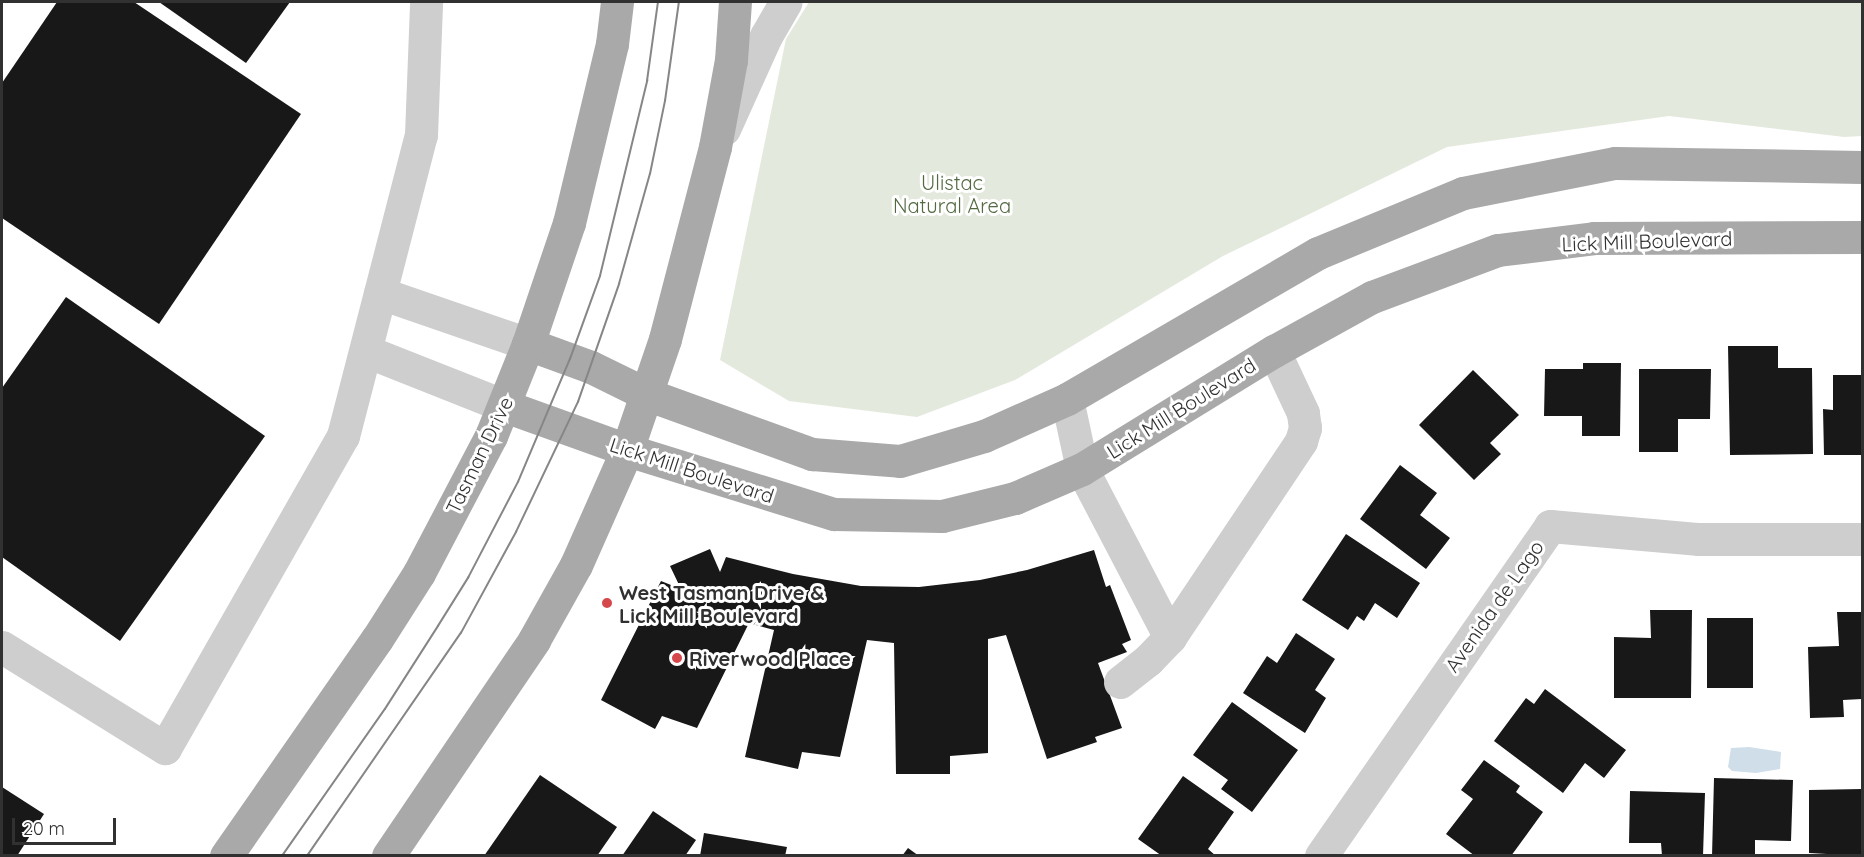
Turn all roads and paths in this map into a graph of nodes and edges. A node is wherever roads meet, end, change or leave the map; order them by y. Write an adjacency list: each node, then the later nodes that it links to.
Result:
1 (426, 2): 8 (street)
2 (617, 2): 9 (main road, Tasman Drive)
3 (735, 2): 5 (main road)
4 (786, 2): 5 (street)
5 (715, 147): 12 (main road)
6 (1863, 167): 13 (main road)
7 (1863, 237): 11 (main road, Lick Mill Boulevard)
8 (380, 292): 9 (street); 10 (street)
9 (528, 344): 12 (main road); 14 (main road, Tasman Drive)
10 (366, 351): 14 (street); 19 (street)
11 (1274, 351): 16 (main road, Lick Mill Boulevard); 18 (street)
12 (646, 394): 13 (main road); 15 (main road)
13 (1067, 399): 16 (street)
14 (505, 406): 15 (main road, Lick Mill Boulevard); 21 (main road, Tasman Drive)
15 (627, 450): 16 (main road, Lick Mill Boulevard); 22 (main road)
16 (1082, 469): 18 (street)
17 (1863, 539): 23 (street, Avenida de Lago)
18 (1170, 637): 20 (street)
19 (2, 646)
20 (1120, 682)
21 (226, 855)
22 (388, 855)
23 (1322, 855)

